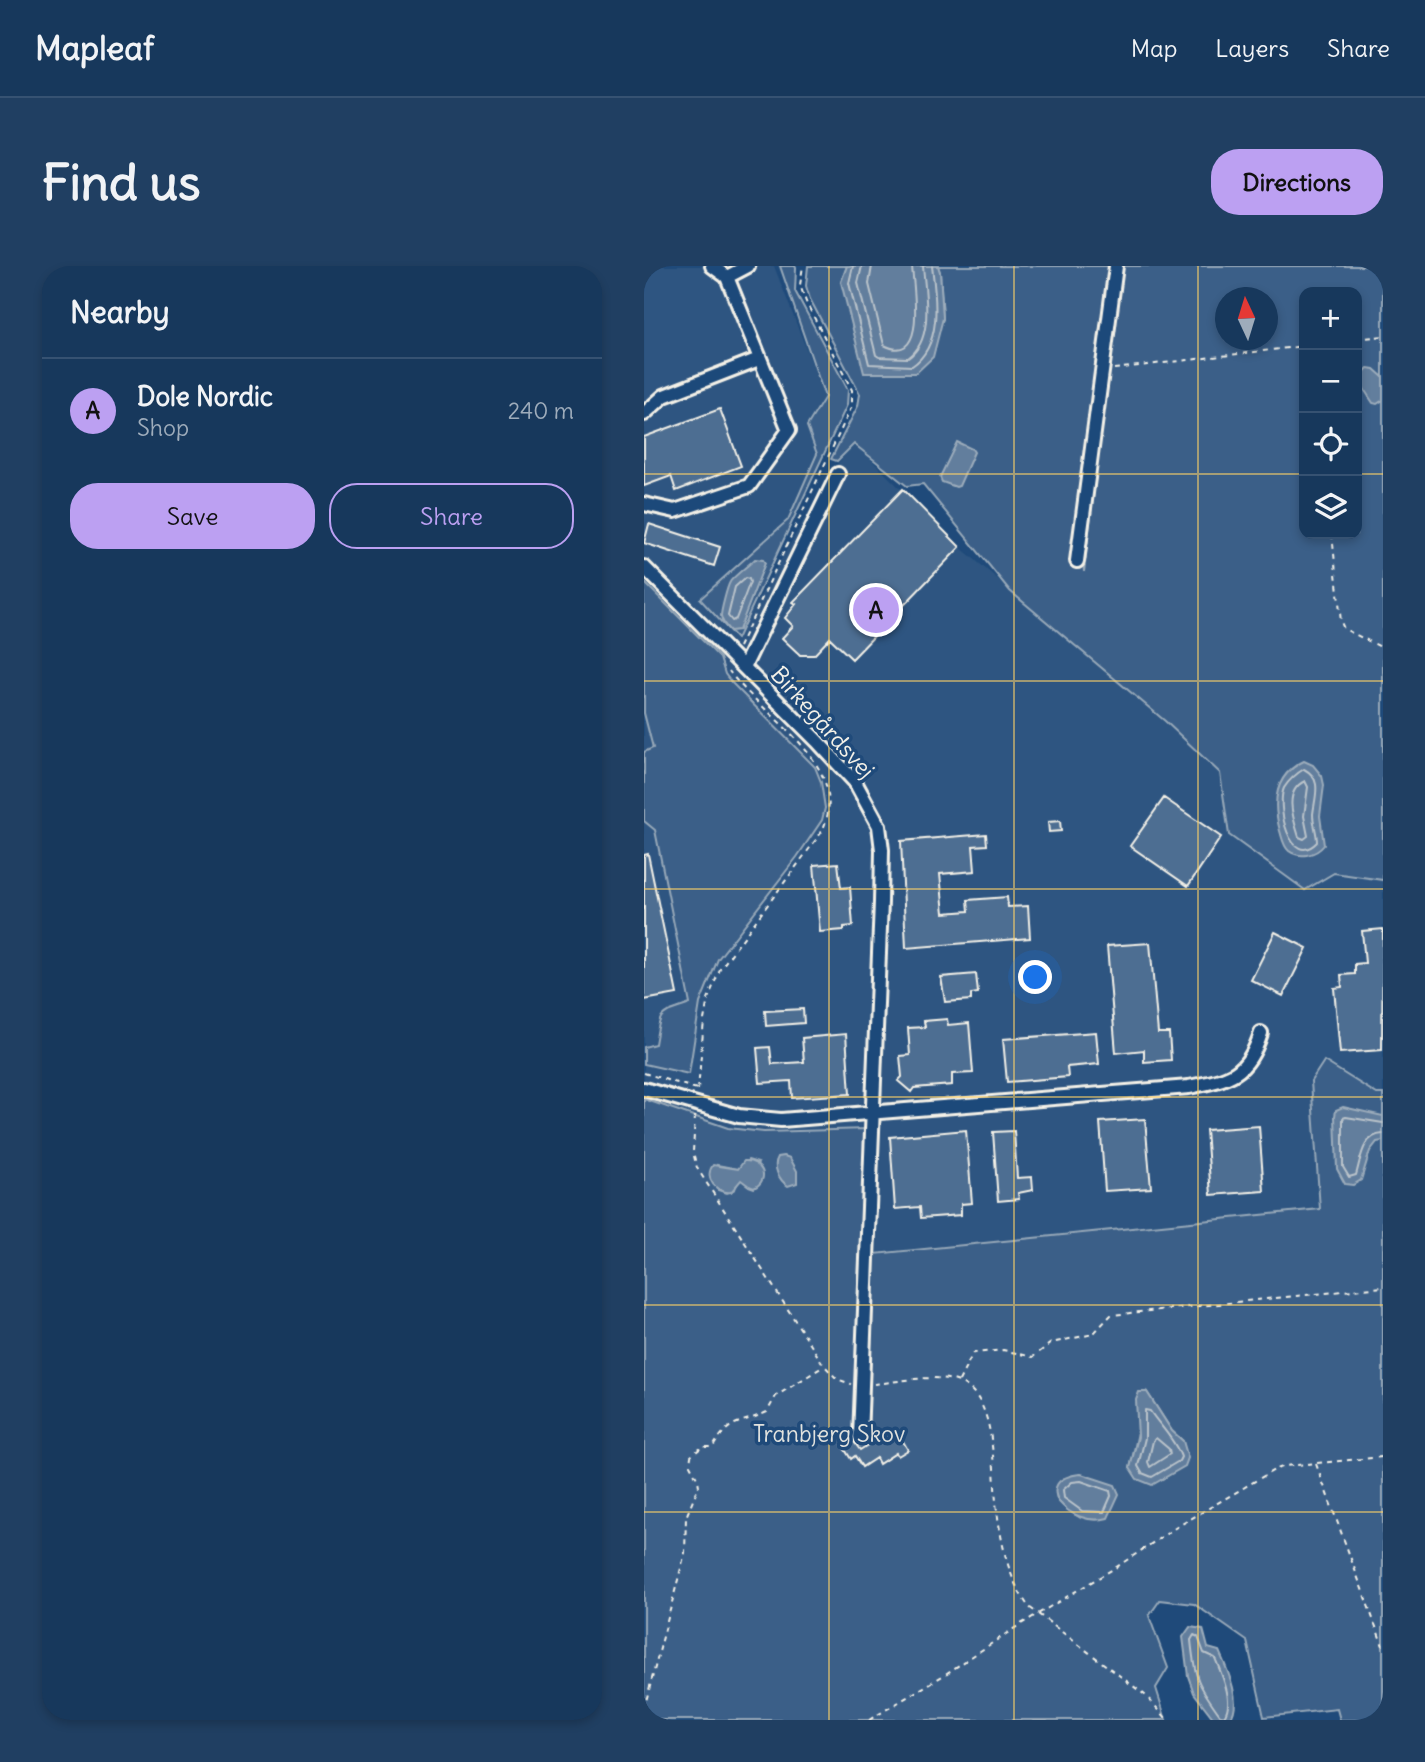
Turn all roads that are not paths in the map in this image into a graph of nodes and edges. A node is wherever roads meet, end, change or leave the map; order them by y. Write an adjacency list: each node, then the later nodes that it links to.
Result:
1 (712, 266): 4 (street)
2 (748, 266): 4 (street)
3 (1116, 266): 9 (street)
4 (727, 277): 5 (street)
5 (759, 359): 6 (street); 8 (street)
6 (644, 414)
7 (838, 474): 11 (street)
8 (644, 504)
9 (1077, 561)
10 (644, 567): 11 (street, Birkegårdsvej)
11 (744, 667): 14 (street, Birkegårdsvej)
12 (1261, 1033): 14 (street)
13 (644, 1089): 14 (street)
14 (873, 1114): 15 (street, Birkegårdsvej)
15 (860, 1437)

